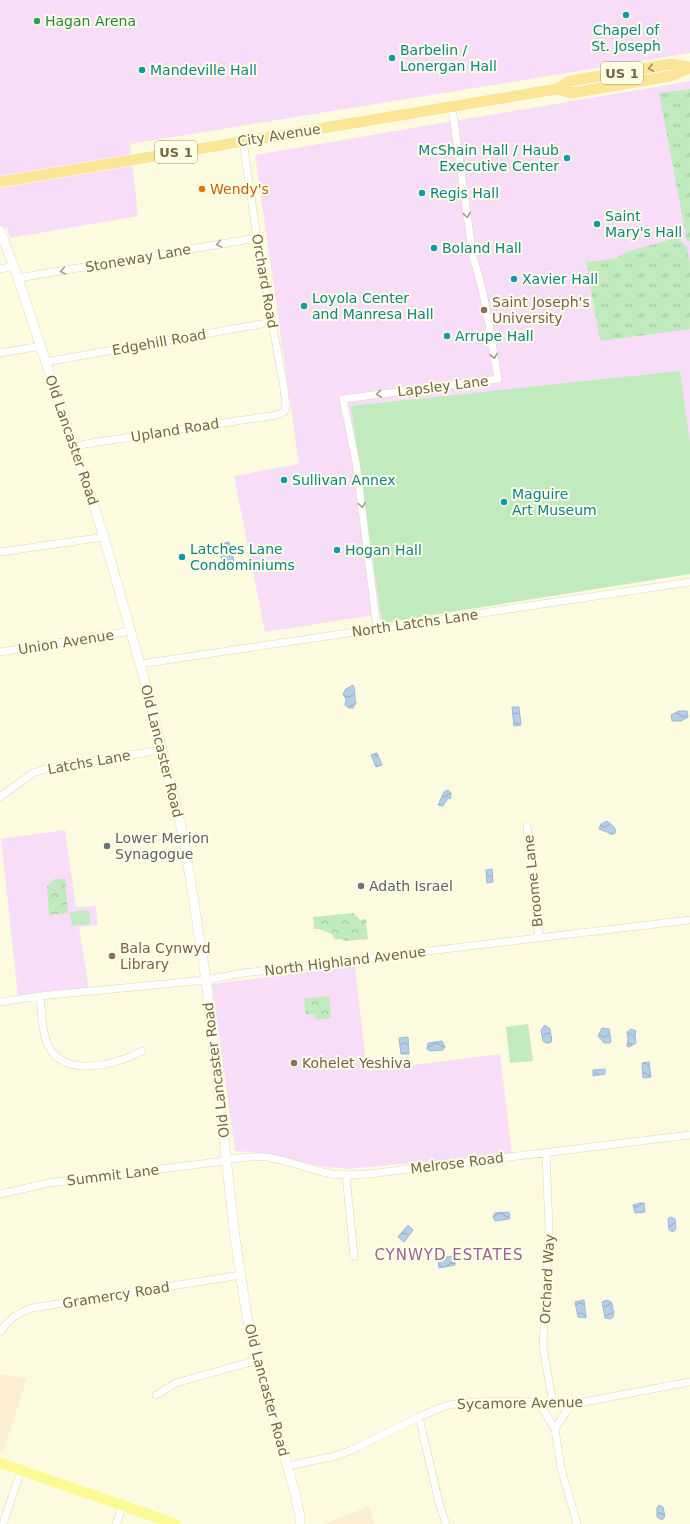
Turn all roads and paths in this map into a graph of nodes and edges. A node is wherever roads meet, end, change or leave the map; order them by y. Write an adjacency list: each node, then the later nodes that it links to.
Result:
1 (690, 67): 2 (highway, City Avenue / US 1)
2 (452, 107): 3 (highway, City Avenue / US 1); 19 (street, Lapsley Lane, one-way to 19)
3 (243, 141): 4 (highway, City Avenue / US 1); 6 (street, Orchard Road)
4 (0, 182)
5 (0, 230): 7 (main road, Old Lancaster Road)
6 (257, 238): 9 (street, Stoneway Lane, one-way to 9); 10 (street, Orchard Road)
7 (14, 266): 8 (street); 9 (main road, Old Lancaster Road)
8 (0, 269)
9 (18, 278): 11 (main road, Old Lancaster Road)
10 (273, 322): 13 (street, Edgehill Road); 14 (street, Orchard Road)
11 (41, 346): 12 (street); 13 (main road, Old Lancaster Road)
12 (0, 353)
13 (45, 362): 15 (main road, Old Lancaster Road)
14 (276, 415): 15 (street, Upland Road)
15 (75, 447): 16 (main road, Old Lancaster Road)
16 (104, 537): 17 (street); 20 (main road, Old Lancaster Road)
17 (0, 552)
18 (690, 582): 19 (street, North Latchs Lane)
19 (377, 628): 22 (street, North Latchs Lane)
20 (131, 632): 21 (street, Union Avenue); 22 (main road, Old Lancaster Road)
21 (0, 652)
22 (140, 664): 23 (main road, Old Lancaster Road)
23 (162, 750): 24 (street, Latchs Lane); 28 (main road, Old Lancaster Road)
24 (0, 797)
25 (527, 826): 27 (street, Broome Lane)
26 (690, 920): 27 (street, North Highland Avenue)
27 (539, 937): 28 (street, North Highland Avenue)
28 (206, 980): 29 (street, North Highland Avenue); 34 (main road, Old Lancaster Road)
29 (40, 996): 30 (street, North Highland Avenue); 31 (street)
30 (0, 1002)
31 (142, 1051)
32 (690, 1135): 33 (street, Melrose Road)
33 (546, 1153): 35 (street, Melrose Road); 44 (street, Orchard Way)
34 (226, 1160): 35 (street, Melrose Road); 36 (street, Summit Lane); 38 (main road, Old Lancaster Road)
35 (346, 1175): 37 (street)
36 (0, 1194)
37 (354, 1256)
38 (241, 1275): 39 (street, Gramercy Road); 40 (main road, Old Lancaster Road)
39 (0, 1332)
40 (257, 1360): 42 (street); 49 (main road, Old Lancaster Road)
41 (690, 1382): 45 (street, Sycamore Avenue)
42 (156, 1395)
43 (540, 1403): 44 (street, Sycamore Avenue); 46 (street, Sycamore Avenue); 47 (street)
44 (553, 1404): 45 (street, Sycamore Avenue)
45 (571, 1404): 47 (street)
46 (419, 1417): 49 (street, Sycamore Avenue); 56 (street)
47 (555, 1429): 57 (street)
48 (0, 1463): 50 (main road)
49 (288, 1466): 55 (main road, Old Lancaster Road)
50 (21, 1470): 51 (main road); 52 (street)
51 (123, 1505): 53 (street); 54 (main road)
52 (3, 1524)
53 (116, 1524)
54 (176, 1524)
55 (300, 1524)
56 (446, 1524)
57 (577, 1524)

